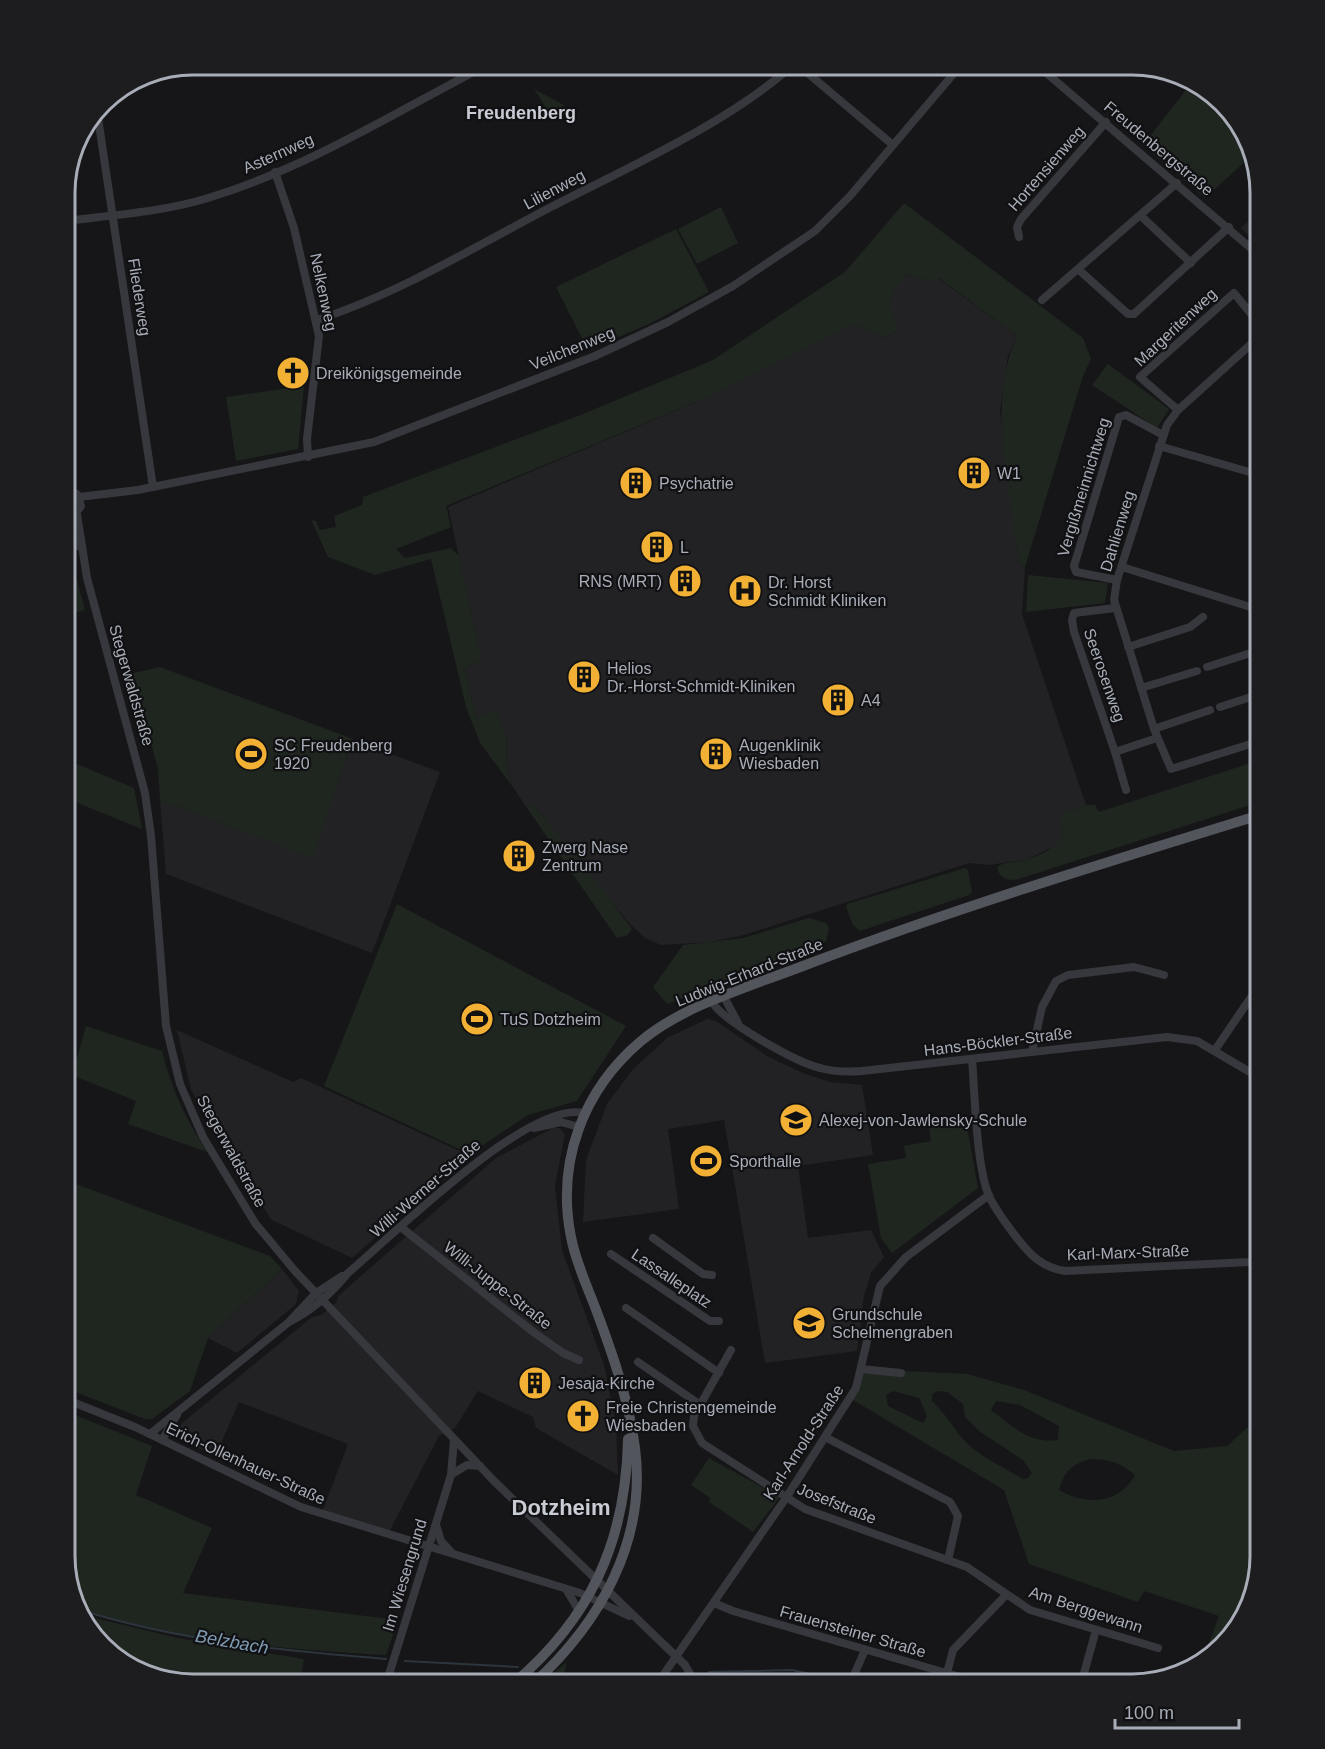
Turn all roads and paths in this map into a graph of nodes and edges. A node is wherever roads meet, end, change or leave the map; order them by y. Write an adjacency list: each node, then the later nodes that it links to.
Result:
1 (469, 75): 9 (street, Asternweg)
2 (781, 75): 21 (street, Lilienweg)
3 (810, 75): 8 (street)
4 (952, 75): 8 (street, Veilchenweg)
5 (1049, 75): 7 (street, Freudenbergstraße)
6 (99, 122): 11 (street, Fliederweg)
7 (1106, 122): 10 (street, Freudenbergstraße); 15 (street, Hortensienweg)
8 (893, 145): 26 (street, Veilchenweg)
9 (274, 172): 11 (street, Asternweg); 21 (street, Nelkenweg)
10 (1177, 183): 12 (street); 14 (street, Freudenbergstraße)
11 (113, 214): 13 (street, Asternweg); 28 (street, Fliederweg)
12 (1141, 216): 17 (street); 18 (street)
13 (75, 220)
14 (1229, 227): 16 (street, Freudenbergstraße); 17 (street)
15 (1019, 237)
16 (1250, 247)
17 (1191, 263): 18 (street)
18 (1079, 270): 19 (street)
19 (1042, 300)
20 (1250, 313): 23 (street, Margeritenweg)
21 (317, 320): 26 (street, Nelkenweg)
22 (1250, 345): 23 (street, Dahlienweg)
23 (1178, 410): 24 (street, Dahlienweg)
24 (1163, 435): 25 (street, Dahlienweg); 35 (street, Vergißmeinnichtweg)
25 (1159, 446): 27 (street); 34 (street, Dahlienweg)
26 (308, 457): 28 (street, Veilchenweg)
27 (1250, 473)
28 (153, 487): 30 (street, Veilchenweg)
29 (75, 501): 30 (street)
30 (79, 506): 31 (street, Stegerwaldstraße); 33 (street, Stegerwaldstraße)
31 (75, 510)
32 (75, 540): 33 (street, Stegerwaldstraße)
33 (83, 560): 71 (street, Stegerwaldstraße)
34 (1122, 567): 35 (street, Dahlienweg); 36 (street)
35 (1117, 580): 37 (street, Dahlienweg)
36 (1250, 607)
37 (1115, 608): 39 (street, Dahlienweg); 50 (street, Seerosenweg)
38 (1203, 617): 39 (street)
39 (1128, 647): 43 (street, Dahlienweg)
40 (1250, 653): 41 (street)
41 (1207, 667)
42 (1197, 670): 43 (street)
43 (1142, 688): 47 (street, Dahlienweg)
44 (1250, 697): 45 (street)
45 (1220, 707)
46 (1210, 710): 47 (street)
47 (1154, 729): 48 (street, Dahlienweg)
48 (1157, 738): 49 (street, Dahlienweg); 50 (street)
49 (1250, 744)
50 (1115, 752): 51 (street, Seerosenweg)
51 (1126, 790)
52 (1250, 818): 54 (main road, Ludwig-Erhard-Straße)
53 (1164, 975): 59 (street)
54 (724, 997): 56 (main road, Ludwig-Erhard-Straße); 57 (street, Hans-Böckler-Straße)
55 (1250, 999): 58 (street)
56 (712, 1002): 57 (street, Hans-Böckler-Straße); 62 (main road, Ludwig-Erhard-Straße)
57 (740, 1025): 60 (street, Hans-Böckler-Straße)
58 (1215, 1050): 59 (street, Hans-Böckler-Straße); 61 (street, Hans-Böckler-Straße)
59 (1032, 1052): 60 (street, Hans-Böckler-Straße)
60 (972, 1059): 65 (street, Karl-Marx-Straße)
61 (1250, 1072)
62 (583, 1113): 63 (main road, Ludwig-Erhard-Straße); 64 (street, Willi-Werner-Straße)
63 (579, 1127): 64 (street, Willi-Werner-Straße); 83 (main road, Ludwig-Erhard-Straße)
64 (525, 1131): 66 (street, Willi-Werner-Straße)
65 (989, 1195): 69 (street, Karl-Marx-Straße); 77 (street, Karl-Arnold-Straße)
66 (402, 1228): 71 (street, Willi-Werner-Straße); 75 (street, Willi-Juppe-Straße)
67 (653, 1238): 70 (street, Lassalleplatz)
68 (610, 1254): 73 (street, Lassalleplatz)
69 (1250, 1262)
70 (712, 1275)
71 (319, 1297): 82 (street, Willi-Werner-Straße); 86 (street, Stegerwaldstraße)
72 (626, 1308): 78 (street)
73 (718, 1321)
74 (731, 1350): 78 (street)
75 (579, 1360)
76 (638, 1362): 81 (street)
77 (861, 1369): 79 (street); 85 (street, Karl-Arnold-Straße)
78 (719, 1373): 81 (street, Josefstraße)
79 (901, 1373)
80 (75, 1403): 84 (street, Erich-Ollenhauer-Straße)
81 (699, 1404): 90 (street, Josefstraße)
82 (185, 1407): 84 (street, Willi-Werner-Straße); 87 (street, Willi-Werner-Straße)
83 (628, 1415): 95 (main road, Ludwig-Erhard-Straße); 97 (main road, Ludwig-Erhard-Straße)
84 (150, 1434): 87 (street, Erich-Ollenhauer-Straße)
85 (825, 1437): 90 (street, Karl-Arnold-Straße); 94 (street)
86 (454, 1439): 88 (street, Stegerwaldstraße); 89 (street, Im Wiesengrund)
87 (162, 1440): 92 (street, Erich-Ollenhauer-Straße)
88 (480, 1466): 89 (street); 95 (street, Stegerwaldstraße)
89 (451, 1475): 91 (street, Im Wiesengrund)
90 (786, 1498): 94 (street, Josefstraße); 100 (street, Karl-Arnold-Straße)
91 (436, 1523): 92 (street, Im Wiesengrund); 93 (street)
92 (427, 1547): 93 (street, Erich-Ollenhauer-Straße); 109 (street, Im Wiesengrund)
93 (453, 1554): 96 (street, Erich-Ollenhauer-Straße)
94 (948, 1560): 98 (street, Josefstraße)
95 (598, 1580): 97 (street, Stegerwaldstraße); 99 (main road, Ludwig-Erhard-Straße)
96 (566, 1589): 99 (street, Erich-Ollenhauer-Straße); 102 (street)
97 (609, 1592): 101 (main road, Ludwig-Erhard-Straße); 103 (street, Stegerwaldstraße)
98 (1006, 1595): 104 (street, Am Berggewann); 108 (street)
99 (589, 1597): 101 (street, Erich-Ollenhauer-Straße); 102 (main road, Ludwig-Erhard-Straße)
100 (714, 1602): 106 (street, Frauensteiner Straße); 107 (street, Karl-Arnold-Straße)
101 (602, 1604): 103 (street, Stegerwaldstraße); 111 (main road, Ludwig-Erhard-Straße)
102 (579, 1611): 110 (main road, Ludwig-Erhard-Straße)
103 (632, 1617): 107 (street, Stegerwaldstraße)
104 (1096, 1630): 105 (street, Am Berggewann); 116 (street)
105 (1158, 1648)
106 (866, 1650): 108 (street, Frauensteiner Straße); 114 (street)
107 (677, 1657): 112 (street, Karl-Arnold-Straße); 113 (street, Stegerwaldstraße)
108 (947, 1673): 115 (street, Frauensteiner Straße)
109 (389, 1674)
110 (524, 1674)
111 (543, 1674)
112 (664, 1674)
113 (691, 1674)
114 (855, 1674)
115 (950, 1674)
116 (1085, 1674)

